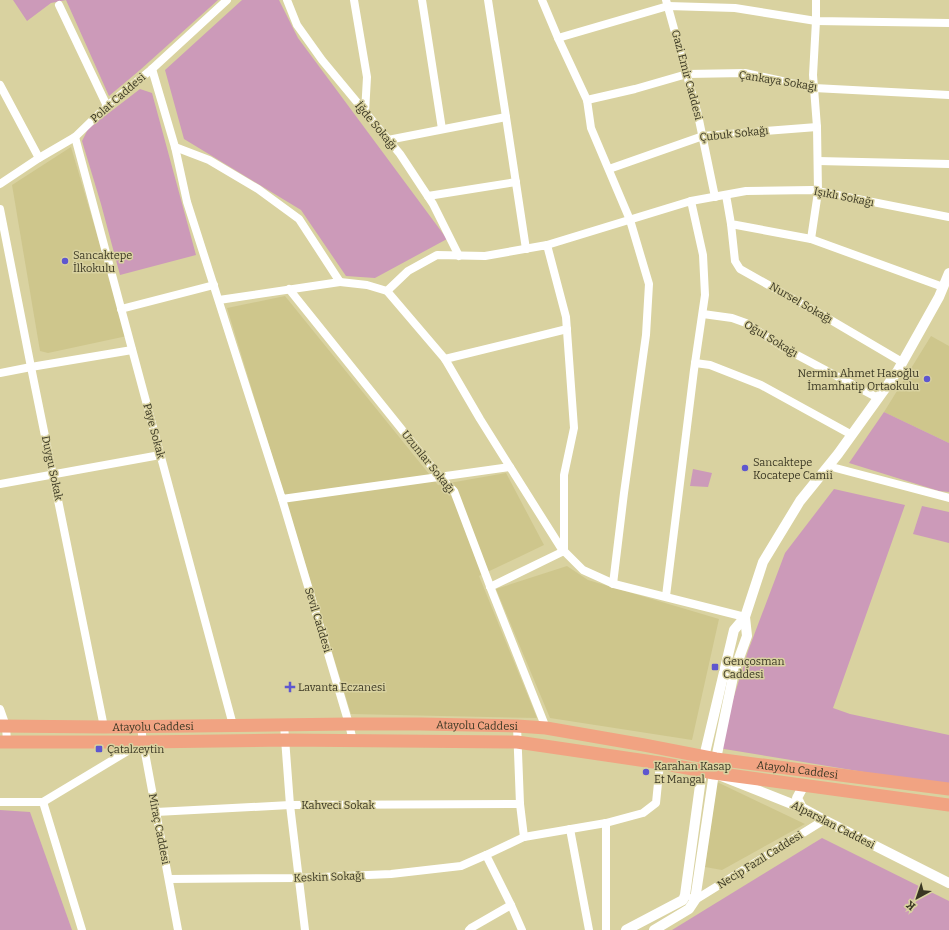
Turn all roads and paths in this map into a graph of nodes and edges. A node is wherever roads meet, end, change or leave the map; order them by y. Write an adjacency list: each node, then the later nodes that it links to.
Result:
1 (227, 0): 13 (street, Polat Caddesi)
2 (287, 0): 20 (street, İğde Sokağı)
3 (354, 0): 20 (street)
4 (422, 0): 23 (street)
5 (488, 0): 21 (street)
6 (542, 0): 12 (street)
7 (816, 0): 10 (street)
8 (667, 3): 10 (street); 12 (street); 14 (street, Gazi Emir Caddesi)
9 (59, 5): 19 (street)
10 (816, 21): 11 (street); 16 (street)
11 (949, 23)
12 (558, 38): 18 (street)
13 (152, 69): 19 (street, Polat Caddesi); 27 (street, Sevil Caddesi)
14 (687, 74): 16 (street, Çankaya Sokağı); 18 (street, Çankaya Sokağı); 24 (street, Gazi Emir Caddesi)
15 (0, 85): 28 (street)
16 (814, 88): 17 (street, Çankaya Sokağı); 22 (street)
17 (949, 95)
18 (587, 100): 31 (street)
19 (107, 106): 25 (street, Polat Caddesi)
20 (365, 113): 26 (street, İğde Sokağı)
21 (506, 116): 23 (street); 32 (street)
22 (817, 126): 24 (street, Çubuk Sokağı); 29 (street)
23 (442, 129): 26 (street)
24 (703, 136): 31 (street, Çubuk Sokağı); 37 (street, Gazi Emir Caddesi)
25 (75, 137): 28 (street, Polat Caddesi); 54 (street, Paye Sokak)
26 (388, 140): 36 (street, İğde Sokağı)
27 (175, 147): 48 (street); 49 (street, Sevil Caddesi)
28 (39, 158): 33 (street, Polat Caddesi)
29 (818, 161): 30 (street); 34 (street)
30 (949, 164)
31 (609, 169): 41 (street)
32 (516, 182): 36 (street); 45 (street)
33 (0, 184)
34 (818, 192): 35 (street, Işıklı Sokağı); 40 (street, Işıklı Sokağı); 43 (street)
35 (726, 195): 37 (street, Işıklı Sokağı); 42 (street, Nursel Sokağı)
36 (428, 196): 46 (street, İğde Sokağı)
37 (715, 197): 38 (street, Işıklı Sokağı)
38 (691, 201): 41 (street, Işıklı Sokağı); 55 (street)
39 (0, 209): 61 (street, Duygu Sokak)
40 (949, 217)
41 (630, 220): 44 (street, Işıklı Sokağı); 74 (street)
42 (731, 224): 43 (street); 59 (street, Nursel Sokağı)
43 (811, 239): 50 (street)
44 (547, 245): 45 (street, Işıklı Sokağı); 56 (street)
45 (526, 249): 46 (street, Işıklı Sokağı)
46 (459, 256): 52 (street, Işıklı Sokağı)
47 (949, 273): 50 (street)
48 (340, 282): 51 (street); 52 (street)
49 (214, 285): 53 (street, Sevil Caddesi); 54 (street)
50 (943, 287): 59 (street)
51 (289, 290): 53 (street); 69 (street, Uzunlar Sokağı)
52 (387, 291): 58 (street)
53 (219, 300): 72 (street, Sevil Caddesi)
54 (121, 310): 57 (street, Paye Sokak)
55 (703, 314): 60 (street); 63 (street, Oğul Sokağı)
56 (567, 329): 58 (street); 73 (street)
57 (132, 350): 61 (street); 65 (street, Paye Sokak)
58 (445, 359): 67 (street)
59 (902, 362): 63 (street)
60 (695, 363): 64 (street); 76 (street)
61 (31, 367): 62 (street); 68 (street, Duygu Sokak)
62 (0, 373)
63 (878, 398): 64 (street)
64 (852, 435): 66 (street)
65 (160, 455): 68 (street); 82 (street, Paye Sokak)
66 (828, 466): 71 (street); 77 (street)
67 (510, 467): 69 (street); 73 (street)
68 (53, 474): 70 (street); 84 (street, Duygu Sokak)
69 (440, 477): 72 (street); 75 (street, Uzunlar Sokağı)
70 (0, 484)
71 (949, 498)
72 (282, 499): 79 (street, Sevil Caddesi)
73 (564, 551): 74 (street); 75 (street)
74 (613, 584): 76 (street)
75 (490, 587): 86 (street, Uzunlar Sokağı)
76 (666, 596): 77 (street)
77 (745, 617): 92 (street)
78 (0, 708): 81 (street)
79 (349, 724): 80 (main road, Atayolu Caddesi); 83 (main road, Atayolu Caddesi); 88 (street, Sevil Caddesi)
80 (284, 725): 82 (main road, Atayolu Caddesi); 87 (street)
81 (3, 726): 84 (main road, Atayolu Caddesi); 89 (street)
82 (233, 726): 85 (main road, Atayolu Caddesi)
83 (517, 726): 86 (main road, Atayolu Caddesi); 91 (street)
84 (104, 727): 85 (main road, Atayolu Caddesi)
85 (141, 727): 90 (street, Miraç Caddesi)
86 (546, 728): 92 (main road, Atayolu Caddesi)
87 (285, 740): 88 (main road, Atayolu Caddesi); 90 (main road, Atayolu Caddesi); 100 (street)
88 (353, 741): 91 (main road, Atayolu Caddesi)
89 (4, 742): 90 (main road, Atayolu Caddesi)
90 (143, 742): 98 (street); 103 (street, Miraç Caddesi)
91 (517, 742): 93 (main road, Atayolu Caddesi); 99 (street)
92 (710, 758): 94 (main road); 96 (main road, Atayolu Caddesi)
93 (660, 763): 94 (main road, Atayolu Caddesi); 105 (street, Keskin Sokağı)
94 (708, 772): 95 (main road, Atayolu Caddesi); 102 (street, Alparslan Caddesi); 112 (street); 113 (street, Necip Fazıl Caddesi)
95 (804, 785): 101 (main road, Atayolu Caddesi); 102 (street)
96 (949, 789)
97 (0, 802): 98 (street)
98 (43, 802): 115 (street)
99 (520, 804): 100 (street, Kahveci Sokak); 107 (street)
100 (290, 805): 103 (street, Kahveci Sokak); 109 (street)
101 (949, 805)
102 (802, 808): 104 (street, Alparslan Caddesi)
103 (156, 812): 110 (street, Miraç Caddesi)
104 (824, 820): 111 (street, Alparslan Caddesi); 113 (street, Necip Fazıl Caddesi)
105 (606, 823): 106 (street, Keskin Sokağı); 121 (street)
106 (570, 829): 107 (street, Keskin Sokağı); 120 (street)
107 (524, 837): 108 (street, Keskin Sokağı)
108 (486, 855): 109 (street, Keskin Sokağı); 114 (street)
109 (299, 878): 110 (street, Keskin Sokağı); 117 (street)
110 (169, 879): 116 (street, Miraç Caddesi)
111 (949, 883)
112 (685, 895): 113 (street); 122 (street)
113 (696, 900): 123 (street, Necip Fazıl Caddesi)
114 (511, 905): 118 (street); 119 (street)
115 (82, 930)
116 (178, 930)
117 (305, 930)
118 (469, 930)
119 (522, 930)
120 (589, 930)
121 (606, 930)
122 (626, 930)
123 (654, 930)

